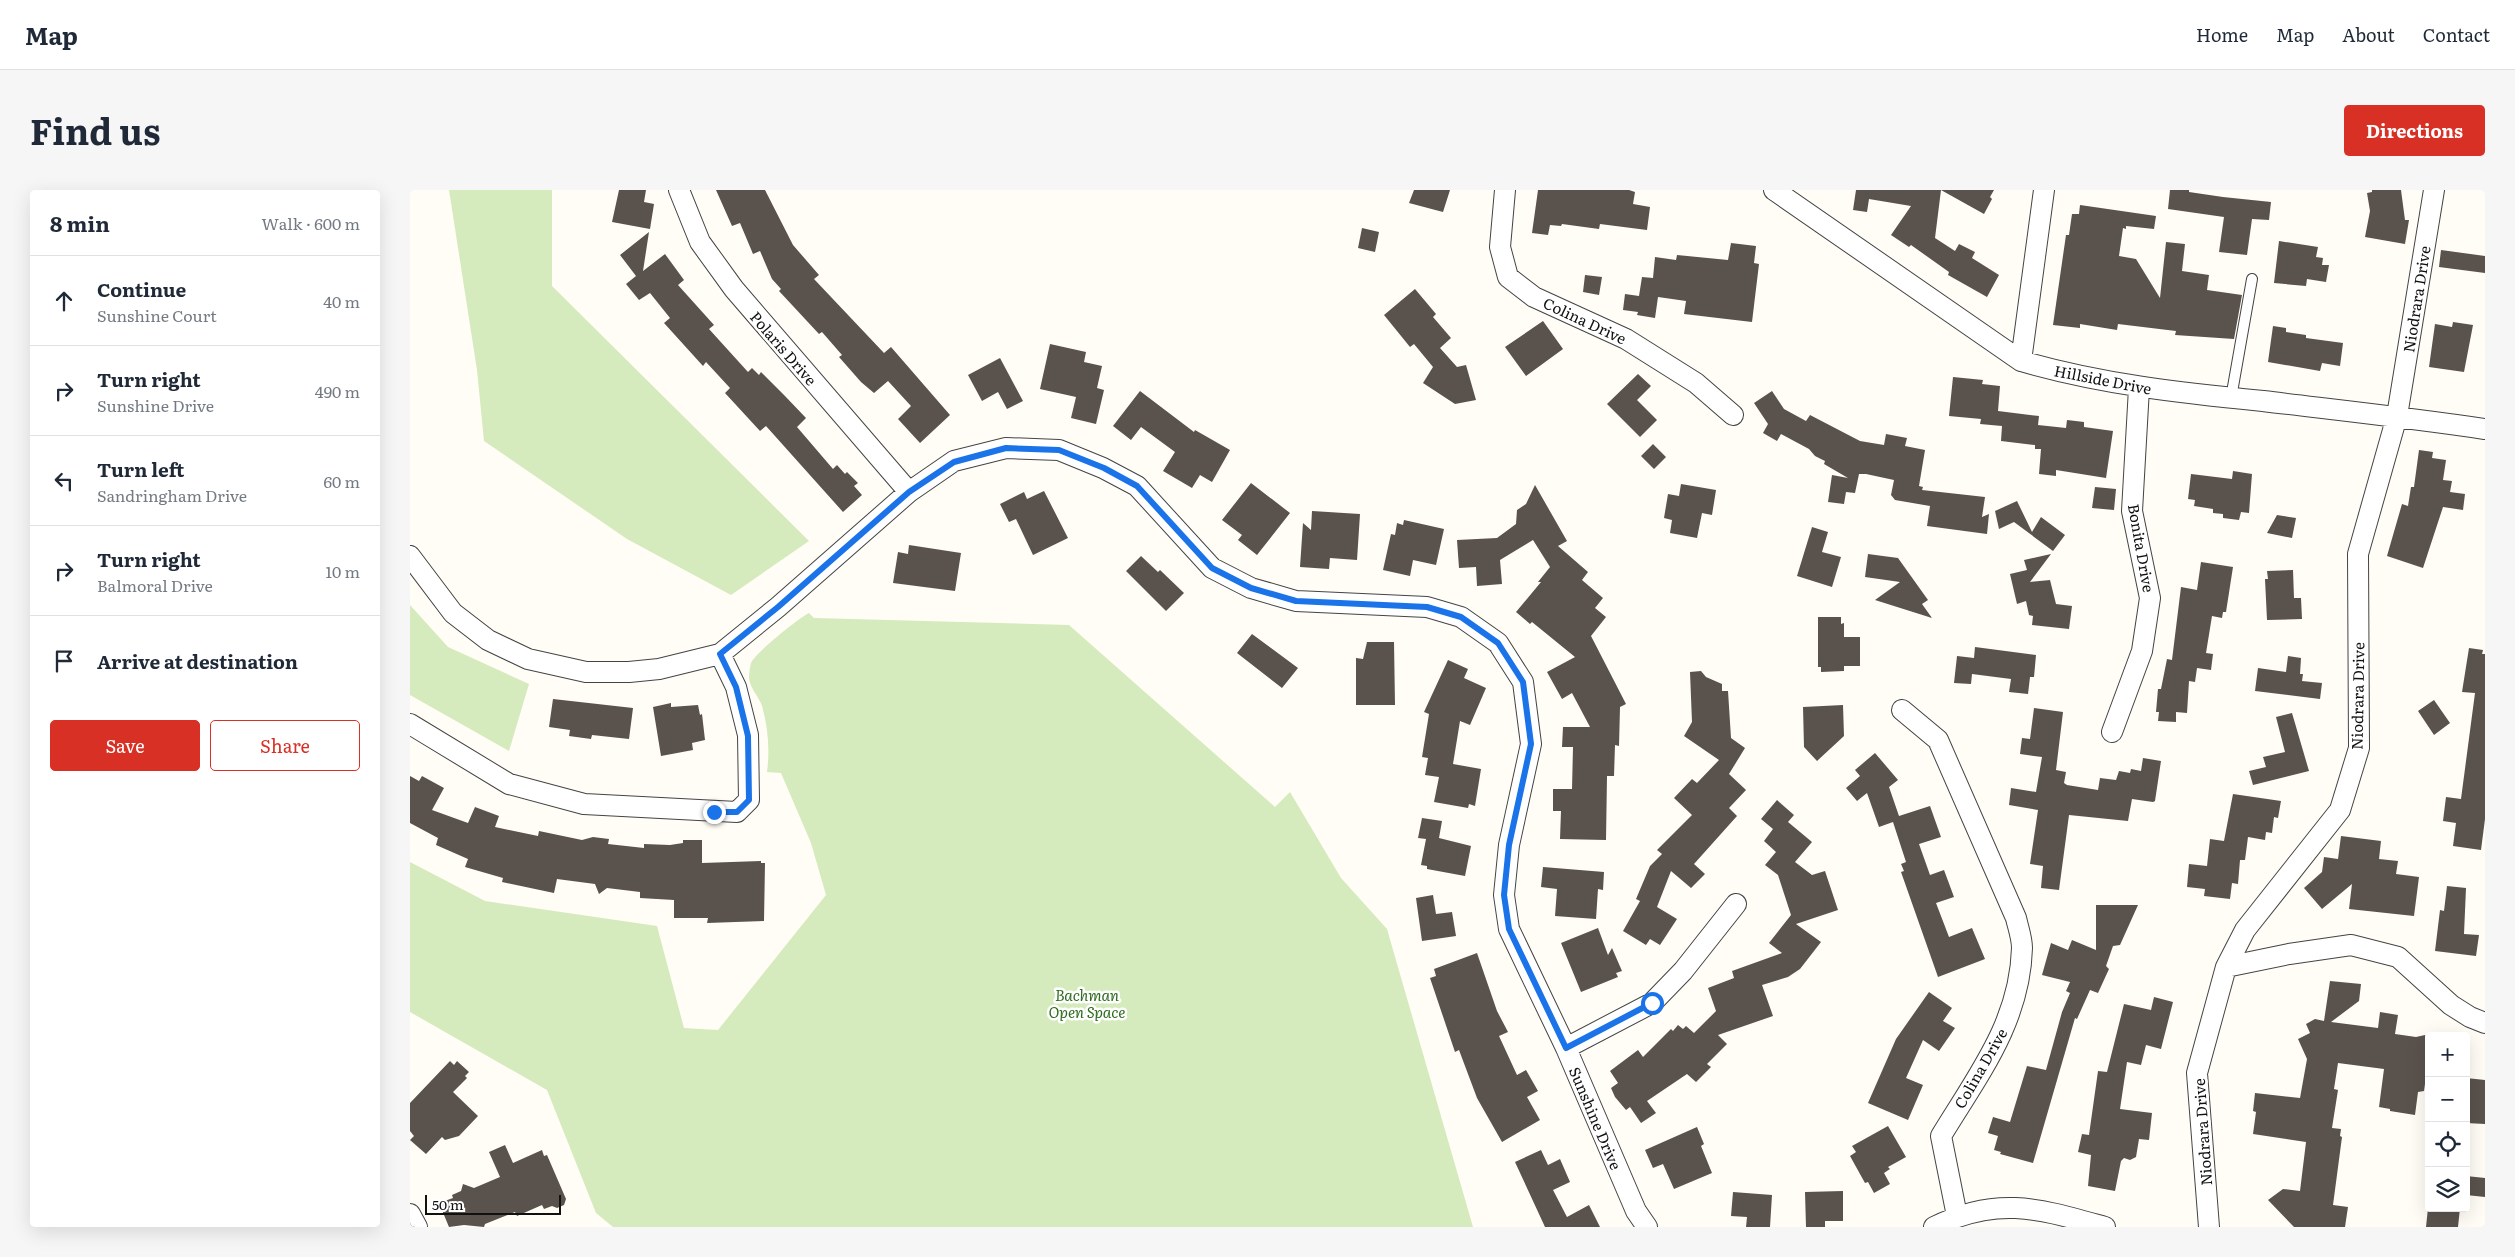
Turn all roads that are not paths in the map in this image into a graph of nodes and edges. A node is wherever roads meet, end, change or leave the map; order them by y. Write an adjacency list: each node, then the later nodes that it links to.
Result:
1 (679, 190): 13 (street, Polaris Drive)
2 (1505, 190): 10 (street, Colina Drive)
3 (1774, 190): 7 (street, Hillside Drive)
4 (2044, 190): 7 (street)
5 (2434, 190): 11 (street, Niodrara Drive)
6 (2252, 279): 9 (lane)
7 (2021, 360): 8 (street, Hillside Drive)
8 (2139, 388): 9 (street, Hillside Drive); 18 (street, Bonita Drive)
9 (2231, 398): 11 (street, Hillside Drive)
10 (1733, 415)
11 (2397, 416): 12 (street, Hillside Drive); 20 (street, Niodrara Drive)
12 (2485, 429)
13 (909, 492): 15 (street, Sunshine Drive); 22 (street, Sunshine Drive)
14 (410, 556): 15 (street, Sunshine Drive)
15 (720, 654): 17 (street)
16 (1902, 710): 24 (street, Colina Drive)
17 (410, 724)
18 (2112, 732)
19 (1736, 904): 22 (street)
20 (2226, 967): 21 (street); 29 (street, Niodrara Drive)
21 (2485, 1023)
22 (1566, 1048): 26 (street, Sunshine Drive)
23 (410, 1214): 25 (street)
24 (1957, 1216): 27 (street); 28 (street)
25 (417, 1227)
26 (1647, 1227)
27 (1934, 1227)
28 (2105, 1227)
29 (2209, 1227)

